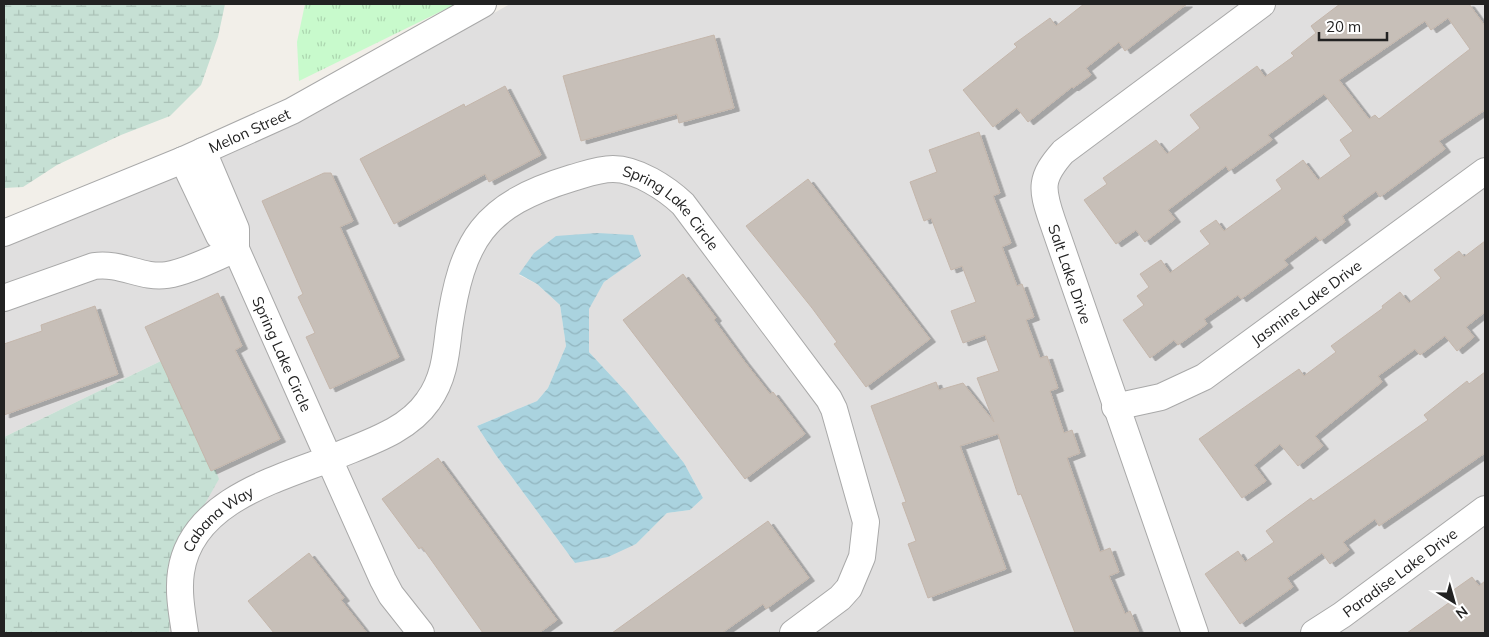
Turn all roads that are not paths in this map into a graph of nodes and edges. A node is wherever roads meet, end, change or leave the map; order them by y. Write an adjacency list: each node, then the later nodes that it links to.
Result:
1 (483, 4): 3 (street, Melon Street)
2 (1262, 4): 8 (street, Salt Lake Drive)
3 (193, 156): 5 (street, Melon Street); 6 (street, Spring Lake Circle)
4 (1485, 172): 8 (street, Jasmine Lake Drive)
5 (4, 233)
6 (236, 249): 7 (street); 9 (street, Spring Lake Circle)
7 (4, 298)
8 (1115, 407): 14 (street, Salt Lake Drive)
9 (328, 459): 11 (street, Cabana Way); 12 (street, Spring Lake Circle); 13 (street, Spring Lake Circle)
10 (1485, 509): 15 (street, Paradise Lake Drive)
11 (185, 633)
12 (421, 633)
13 (793, 633)
14 (1195, 633)
15 (1314, 633)

